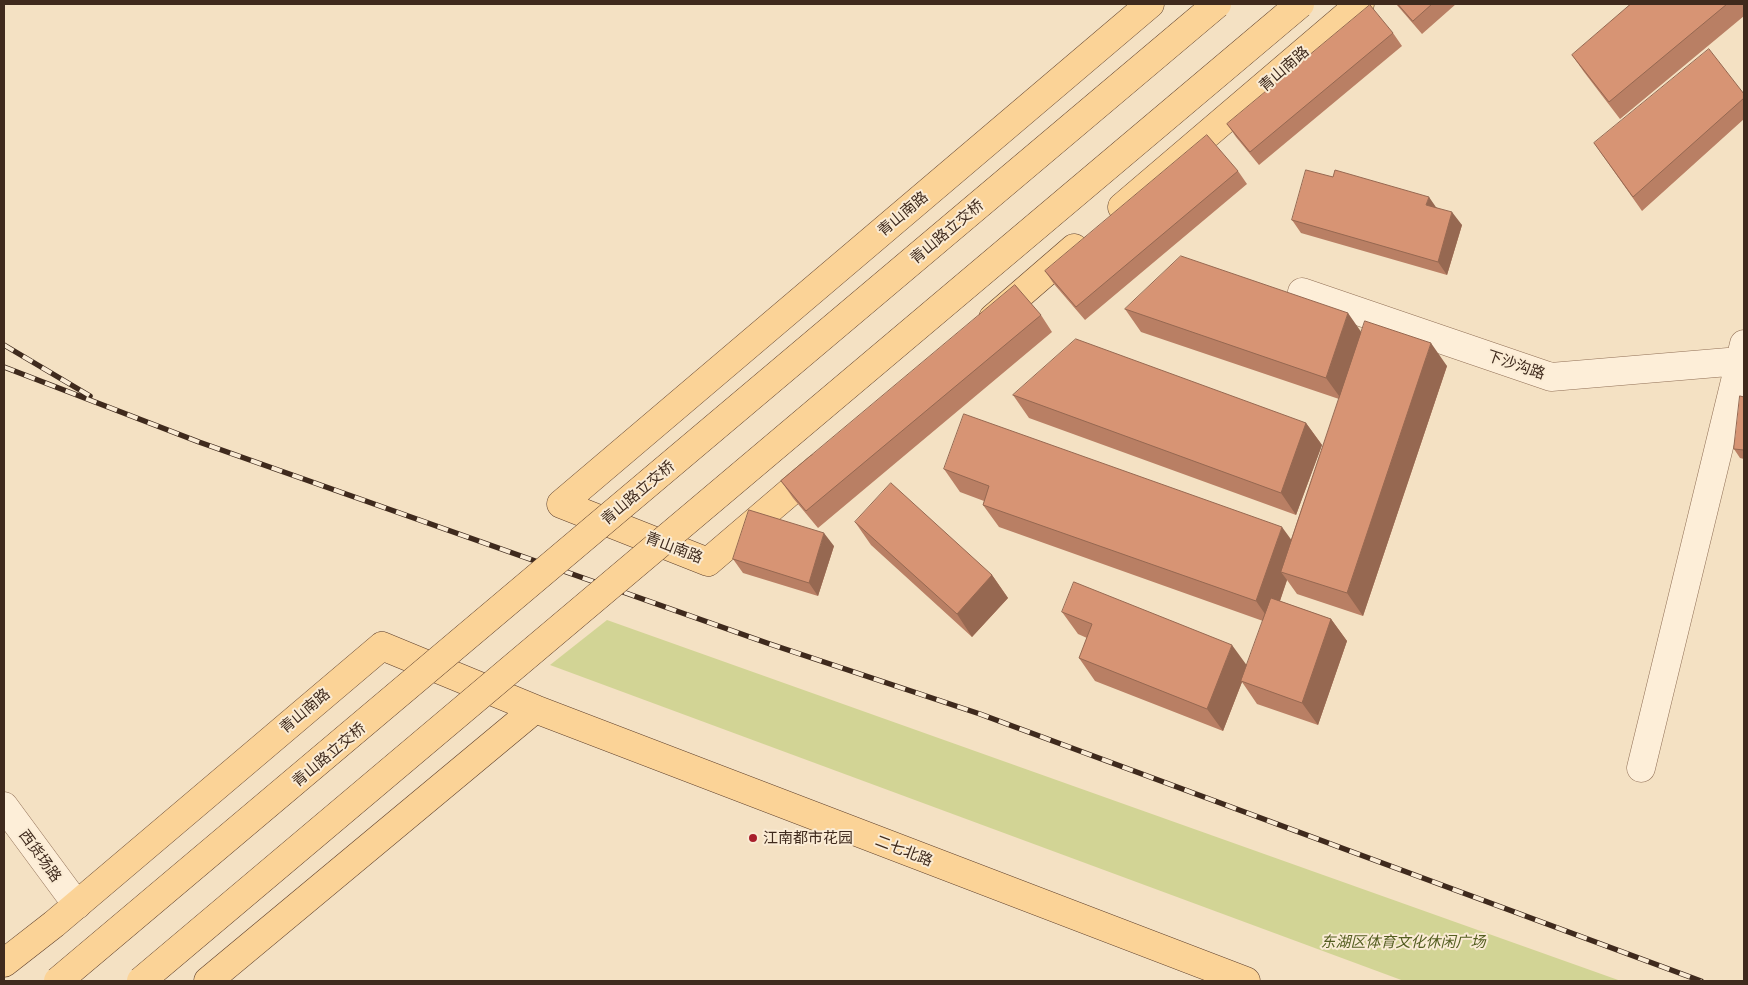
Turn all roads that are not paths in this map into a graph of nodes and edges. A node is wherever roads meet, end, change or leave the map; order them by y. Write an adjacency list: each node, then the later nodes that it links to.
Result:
1 (1150, 4): 8 (main road, 青山南路)
2 (1217, 4): 14 (main road, 青山路立交桥, bridge)
3 (1300, 4): 15 (main road, bridge)
4 (1360, 4): 6 (main road, 青山南路)
5 (1302, 292): 7 (lane, 下沙沟路)
6 (973, 335)
7 (1742, 352): 10 (lane, 下沙沟路)
8 (837, 452)
9 (536, 708): 12 (main road, 青山南路); 16 (main road); 17 (main road, 二七北路)
10 (1641, 768)
11 (4, 806): 12 (lane, 西货场路)
12 (77, 905): 13 (main road, 青山南路)
13 (4, 963)
14 (58, 981)
15 (141, 981)
16 (208, 981)
17 (1246, 981)

